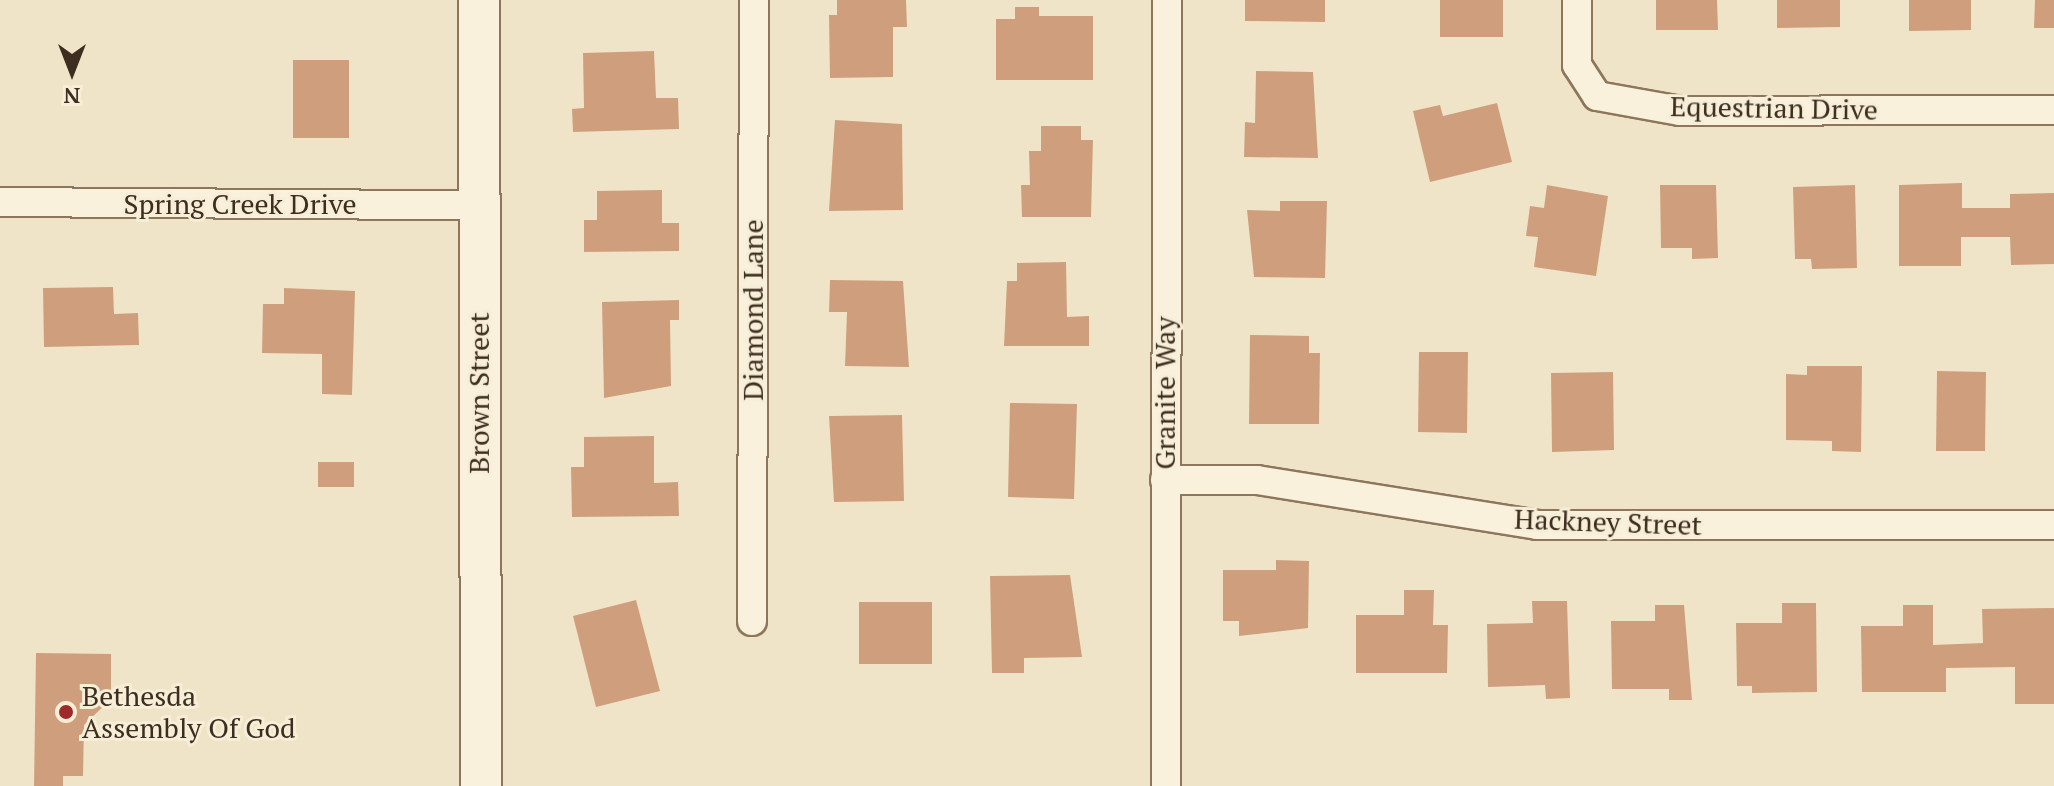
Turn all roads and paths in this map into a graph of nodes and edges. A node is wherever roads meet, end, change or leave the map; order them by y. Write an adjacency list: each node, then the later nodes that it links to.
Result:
1 (479, 0): 7 (main road, Brown Street)
2 (754, 0): 10 (street, Diamond Lane)
3 (1167, 0): 8 (street, Granite Way)
4 (1577, 0): 5 (street, Equestrian Drive)
5 (2054, 110)
6 (0, 202): 7 (street, Spring Creek Drive)
7 (479, 205): 11 (main road, Brown Street)
8 (1165, 480): 9 (street, Hackney Street); 12 (street, Granite Way)
9 (2054, 525)
10 (752, 621)
11 (481, 786)
12 (1166, 786)

